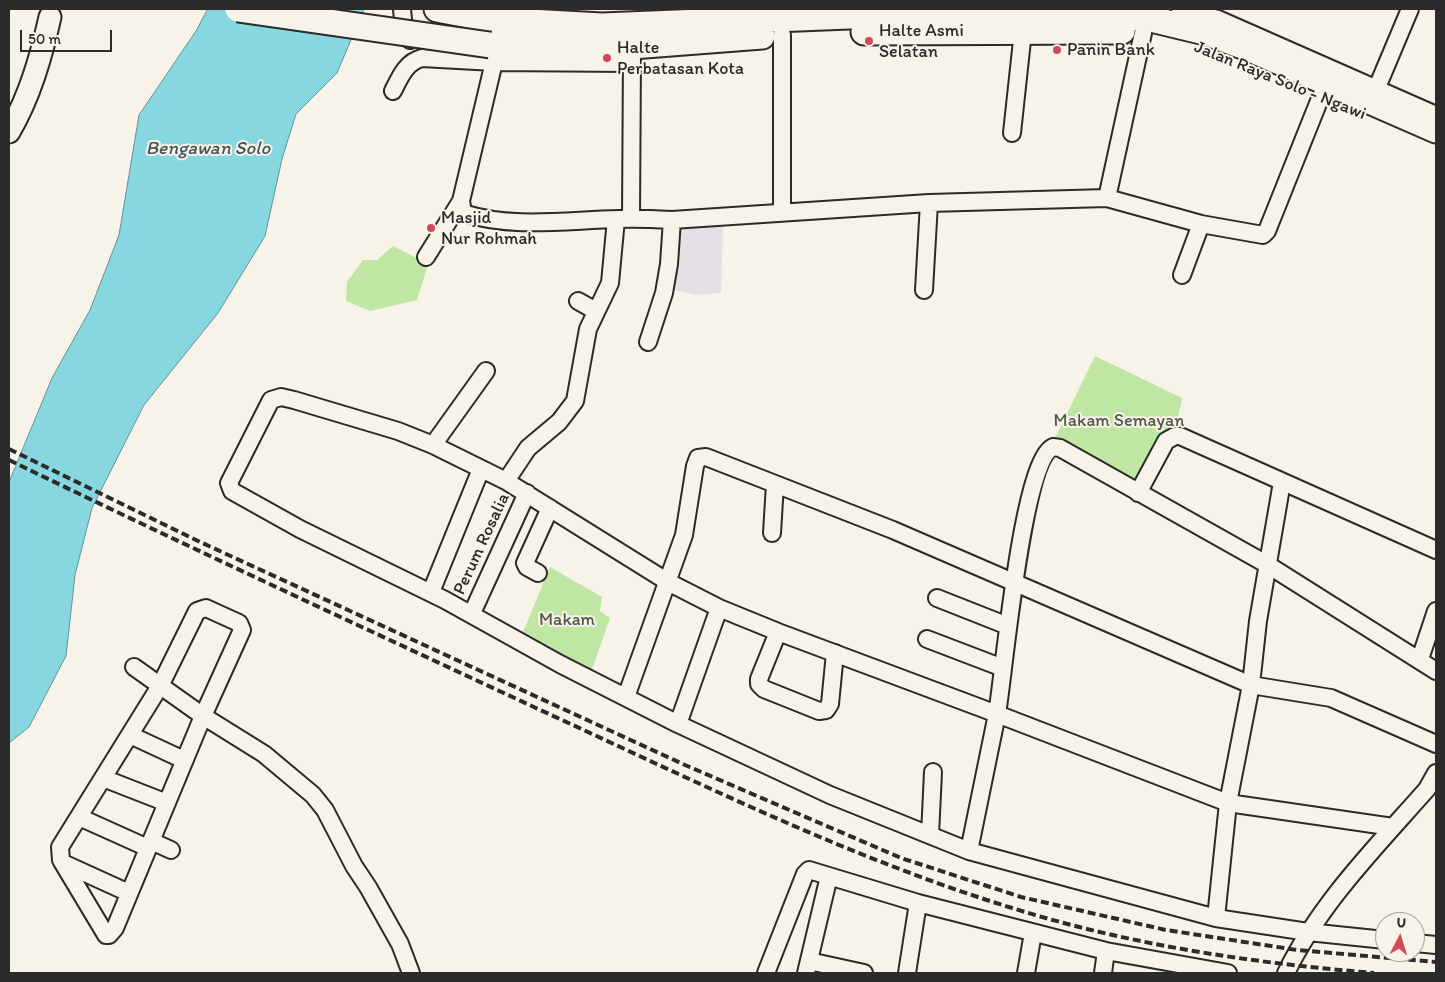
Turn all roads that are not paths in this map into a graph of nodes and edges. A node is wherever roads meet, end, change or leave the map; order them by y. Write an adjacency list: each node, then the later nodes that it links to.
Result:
1 (238, 9): 16 (highway, Jalan Raya Solo - Ngawi, bridge)
2 (402, 9): 17 (street)
3 (437, 9): 14 (highway, Jalan Raya Solo - Ngawi)
4 (1180, 9): 15 (street)
5 (1410, 9): 19 (street)
6 (996, 10): 7 (highway, Jalan Raya Solo - Ngawi); 8 (highway, Jalan Raya Solo - Ngawi)
7 (931, 11): 9 (highway, Jalan Raya Solo - Ngawi)
8 (1065, 11): 11 (highway, Jalan Raya Solo - Ngawi)
9 (742, 15): 14 (highway, Jalan Raya Solo - Ngawi)
10 (50, 17): 23 (main road)
11 (1149, 20): 12 (highway, Jalan Raya Solo - Ngawi); 15 (highway, Jalan Raya Solo - Ngawi); 20 (highway, Jalan Raya Solo - Ngawi); 26 (street)
12 (1023, 31): 13 (highway, Jalan Raya Solo - Ngawi); 24 (street)
13 (782, 35): 14 (highway, Jalan Raya Solo - Ngawi); 29 (street)
14 (629, 36): 16 (highway, Jalan Raya Solo - Ngawi); 30 (street)
15 (1264, 46): 19 (highway, Jalan Raya Solo - Ngawi)
16 (492, 53): 17 (street); 27 (street)
17 (422, 58): 18 (street)
18 (393, 91)
19 (1374, 94): 21 (street); 22 (highway, Jalan Raya Solo - Ngawi)
20 (1321, 96): 25 (highway, Jalan Raya Solo - Ngawi); 32 (street)
21 (1436, 115)
22 (1436, 130)
23 (9, 132)
24 (1012, 133)
25 (1436, 149)
26 (1107, 198): 28 (street); 32 (street)
27 (461, 201): 30 (street); 33 (street)
28 (929, 202): 29 (street); 35 (street)
29 (782, 212): 31 (street)
30 (624, 219): 31 (street); 37 (street)
31 (672, 220): 38 (street)
32 (1201, 224): 34 (street)
33 (426, 257)
34 (1182, 275)
35 (924, 290)
36 (578, 301): 37 (street)
37 (596, 311): 42 (street)
38 (648, 342)
39 (486, 371): 40 (street)
40 (432, 445): 41 (street); 54 (street)
41 (481, 469): 42 (street); 54 (street)
42 (506, 481): 45 (street)
43 (1282, 482): 46 (street); 49 (street); 50 (street)
44 (775, 484): 48 (street); 52 (street); 53 (street)
45 (527, 493): 47 (street); 57 (street, Perum Rosalia)
46 (1138, 493): 50 (street); 53 (street)
47 (550, 508): 51 (street); 52 (street)
48 (772, 533)
49 (1436, 550)
50 (1268, 566): 63 (street); 67 (street)
51 (538, 573)
52 (668, 582): 56 (street); 69 (street)
53 (1014, 582): 59 (street); 67 (street)
54 (431, 592): 69 (street)
55 (937, 598): 59 (street)
56 (719, 608): 60 (street); 72 (street)
57 (473, 611)
58 (1436, 611): 63 (street)
59 (1008, 626): 65 (street)
60 (778, 632): 62 (street); 62 (street)
61 (927, 639): 65 (street)
62 (835, 653): 70 (street)
63 (1420, 659): 66 (street)
64 (134, 667): 68 (street)
65 (1003, 668): 70 (street)
66 (1436, 671)
67 (1251, 685): 74 (street); 81 (street)
68 (160, 686): 71 (street); 71 (street); 73 (street)
69 (626, 697): 72 (street)
70 (997, 714): 81 (street); 87 (street)
71 (203, 716): 75 (street); 98 (street)
72 (678, 724): 84 (street)
73 (130, 735): 75 (street); 78 (street)
74 (1436, 744)
75 (184, 760): 80 (street)
76 (934, 772): 84 (street)
77 (1436, 773): 79 (street)
78 (104, 778): 80 (street); 82 (street)
79 (1432, 792): 83 (street)
80 (166, 803): 85 (street)
81 (1228, 803): 83 (street); 92 (street)
82 (79, 817): 85 (street); 88 (street)
83 (1393, 827): 93 (street)
84 (930, 835): 87 (street)
85 (149, 844): 86 (street); 90 (street)
86 (171, 850)
87 (969, 851): 92 (street)
88 (63, 863): 90 (street); 90 (street)
89 (829, 876): 91 (street); 97 (street); 99 (street)
90 (129, 893)
91 (918, 903): 94 (street); 101 (street)
92 (1216, 918): 93 (street)
93 (1308, 932): 95 (street); 105 (street)
94 (1033, 933): 96 (street); 102 (street)
95 (1375, 939)
96 (1106, 951): 103 (street); 104 (street)
97 (807, 967): 100 (street)
98 (411, 973)
99 (766, 973)
100 (864, 973)
101 (907, 973)
102 (1026, 973)
103 (1103, 973)
104 (1228, 973)
105 (1286, 973)

